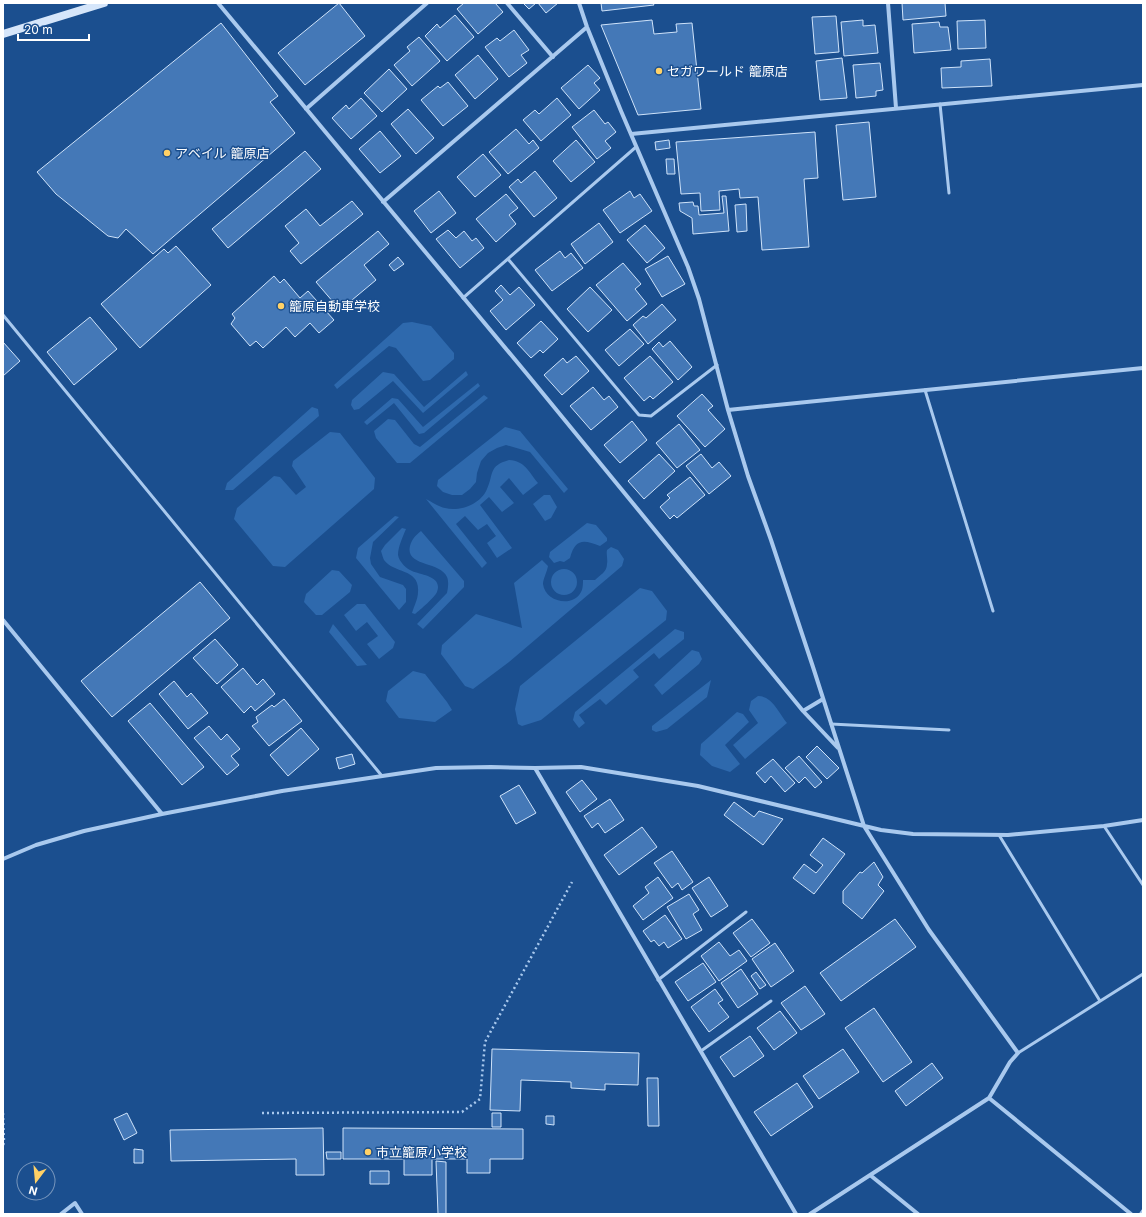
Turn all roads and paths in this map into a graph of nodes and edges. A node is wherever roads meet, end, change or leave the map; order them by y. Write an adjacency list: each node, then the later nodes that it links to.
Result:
1 (104, 3): 8 (main road)
2 (218, 3): 12 (street)
3 (427, 3): 12 (street)
4 (508, 3): 9 (street)
5 (579, 3): 7 (street)
6 (888, 3): 13 (street)
7 (587, 27): 9 (street); 14 (street)
8 (3, 34)
9 (553, 57): 17 (street)
10 (1143, 85): 11 (street)
11 (940, 104): 13 (street); 16 (lane)
12 (306, 108): 17 (street)
13 (896, 108): 14 (street)
14 (631, 134): 15 (street)
15 (636, 147): 18 (lane); 21 (street)
16 (949, 193)
17 (383, 202): 19 (street)
18 (508, 258): 19 (lane); 21 (lane)
19 (463, 298): 28 (street)
20 (3, 315): 33 (lane)
21 (717, 364): 24 (street)
22 (1143, 368): 23 (street)
23 (925, 390): 24 (street); 25 (lane)
24 (728, 410): 27 (street)
25 (993, 611)
26 (3, 620): 34 (street)
27 (823, 699): 28 (street); 29 (street)
28 (803, 711): 31 (street)
29 (831, 724): 30 (lane); 31 (street)
30 (949, 730)
31 (840, 749): 36 (street)
32 (535, 768): 33 (street); 36 (street); 44 (street)
33 (382, 776): 34 (street)
34 (162, 814): 39 (street)
35 (1143, 820): 37 (street)
36 (864, 826): 38 (street); 48 (street)
37 (1104, 826): 38 (street); 41 (lane)
38 (999, 835): 46 (lane)
39 (3, 858)
40 (572, 882): 51 (path)
41 (1143, 886)
42 (746, 912): 44 (lane)
43 (1143, 974): 46 (lane)
44 (658, 980): 47 (street)
45 (771, 1001): 47 (lane)
46 (1100, 1001): 48 (lane)
47 (701, 1051): 58 (street)
48 (1018, 1053): 49 (street)
49 (989, 1098): 54 (street); 61 (street)
50 (3, 1113): 52 (path)
51 (262, 1113)
52 (3, 1127): 53 (path)
53 (3, 1146)
54 (870, 1175): 59 (street); 60 (street)
55 (1143, 1211): 62 (street)
56 (61, 1214): 57 (street)
57 (82, 1214)
58 (796, 1214)
59 (810, 1214)
60 (918, 1214)
61 (1131, 1214)
62 (1141, 1214)

